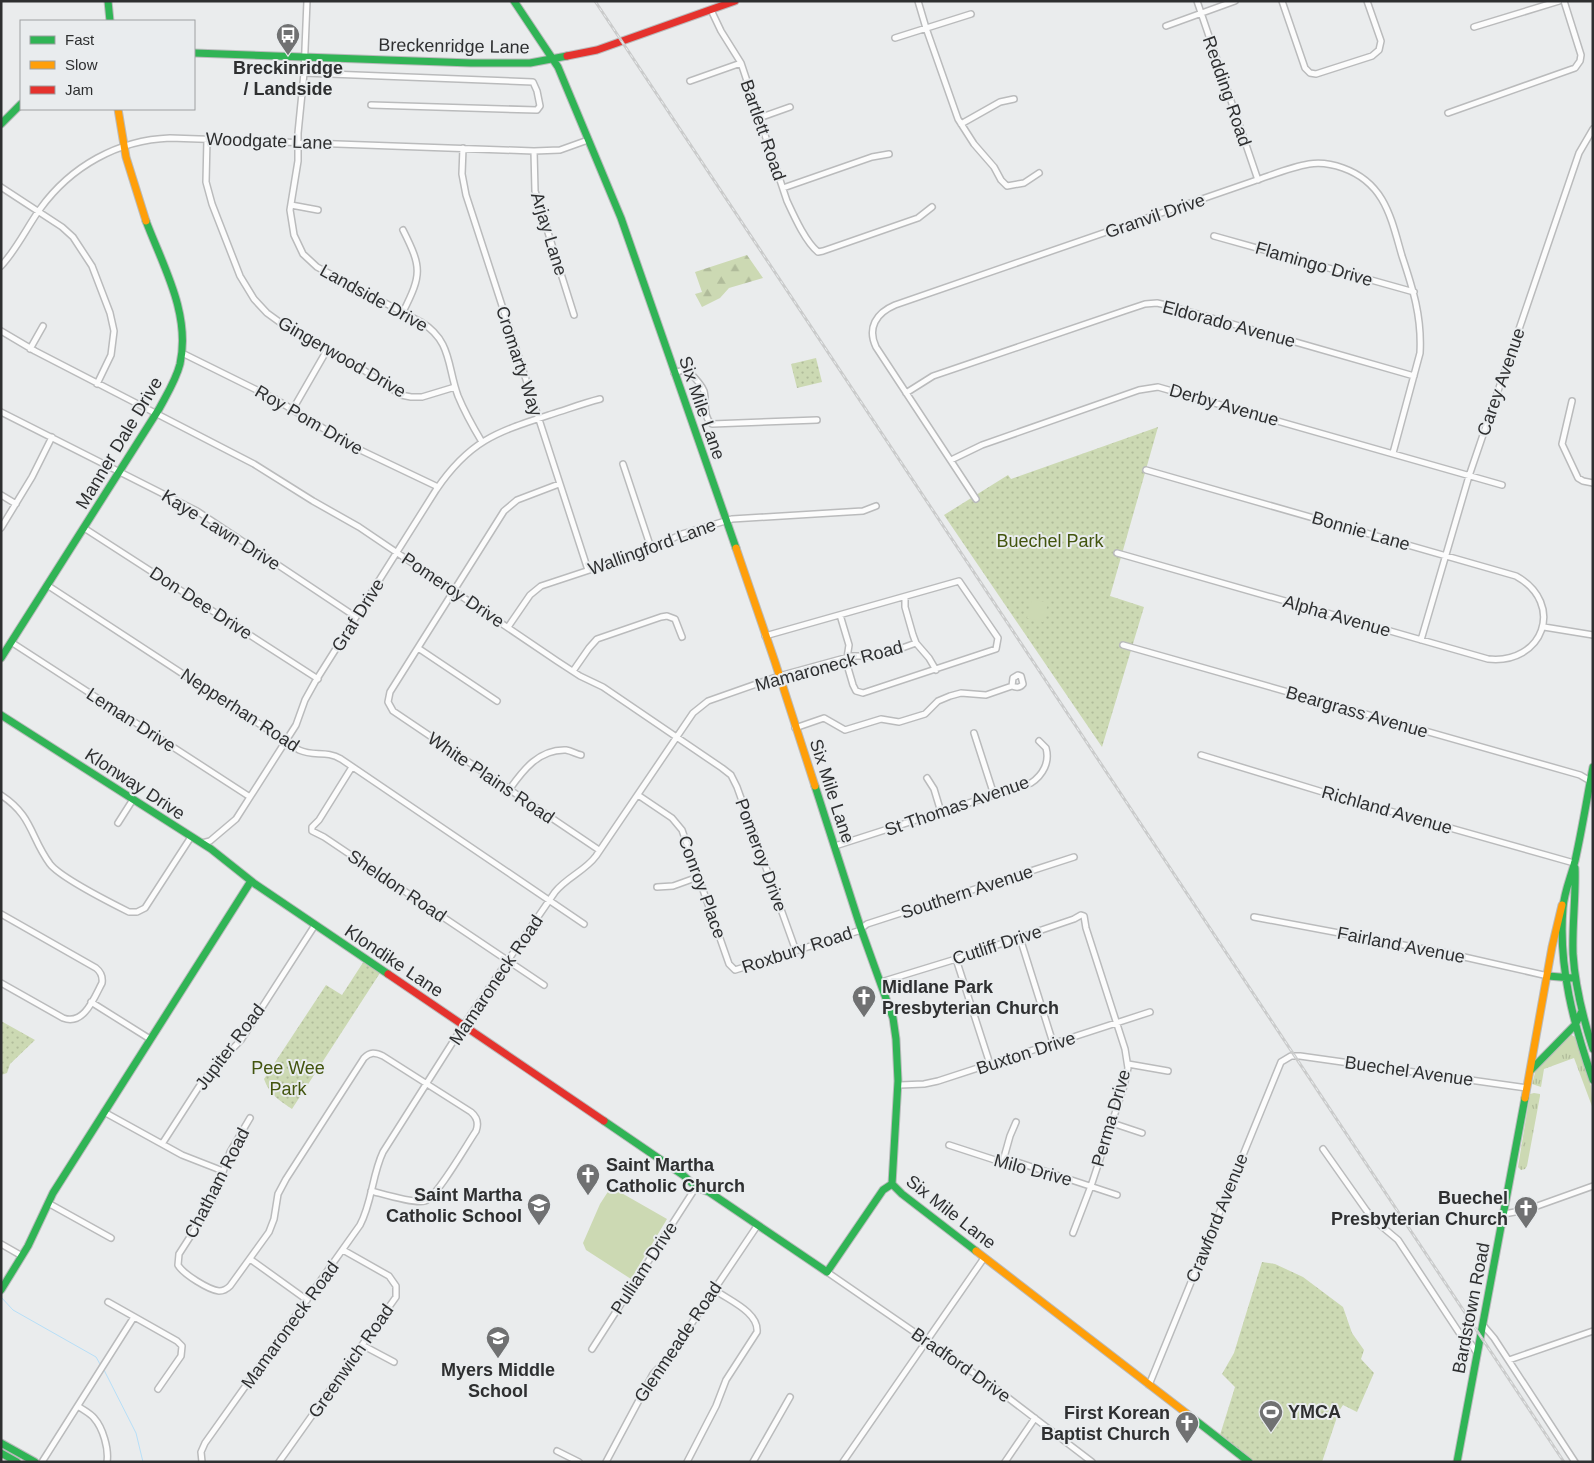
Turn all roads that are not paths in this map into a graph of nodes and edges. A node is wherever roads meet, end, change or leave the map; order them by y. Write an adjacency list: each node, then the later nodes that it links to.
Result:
1 (108, 1): 15 (street)
2 (307, 1): 21 (street, Landside Drive)
3 (514, 1): 22 (street, Six Mile Lane)
4 (735, 1): 12 (street, Breckenridge Lane)
5 (918, 1): 18 (street)
6 (1197, 1): 14 (street, Redding Road)
7 (1236, 1): 14 (street)
8 (1282, 1): 9 (street)
9 (1367, 1)
10 (1559, 1): 17 (street)
11 (1564, 1): 31 (street)
12 (711, 10): 22 (street, Breckenridge Lane); 23 (street, Bartlett Road)
13 (971, 14): 18 (street)
14 (1201, 14): 16 (street); 44 (street, Redding Road)
15 (110, 20)
16 (1166, 26)
17 (1474, 27)
18 (926, 28): 19 (street); 34 (street)
19 (895, 38)
20 (195, 53): 21 (street, Breckenridge Lane)
21 (304, 57): 22 (street, Breckenridge Lane); 24 (street, Landside Drive)
22 (552, 59): 37 (street, Six Mile Lane)
23 (741, 63): 25 (street); 32 (street, Bartlett Road)
24 (304, 72): 28 (street); 38 (street, Landside Drive)
25 (690, 81)
26 (1014, 99): 34 (street)
27 (20, 105): 33 (street)
28 (371, 105)
29 (790, 107): 32 (street)
30 (118, 110): 39 (street, Manner Dale Drive)
31 (1448, 113)
32 (759, 118): 46 (street, Bartlett Road)
33 (1, 124)
34 (961, 124): 43 (street)
35 (1593, 129): 81 (street, Carey Avenue)
36 (208, 139): 38 (street, Woodgate Lane); 39 (street, Woodgate Lane); 60 (street, Gingerwood Drive)
37 (588, 140): 41 (street, Woodgate Lane); 62 (street, Six Mile Lane)
38 (298, 142): 40 (street, Woodgate Lane); 47 (street, Landside Drive)
39 (123, 146): 50 (street, Woodgate Lane); 61 (street, Manner Dale Drive)
40 (463, 148): 41 (street, Woodgate Lane); 72 (street, Cromarty Way)
41 (534, 151): 56 (street, Arjay Lane)
42 (888, 154): 46 (street)
43 (1039, 173)
44 (1258, 180): 54 (street, Granvil Drive); 66 (street, Granvil Drive)
45 (1, 187): 50 (street)
46 (783, 188): 48 (street, Bartlett Road)
47 (291, 205): 49 (street); 55 (street, Landside Drive)
48 (932, 207)
49 (318, 210)
50 (38, 211): 53 (street, Woodgate Lane); 64 (street)
51 (403, 230): 55 (street)
52 (1214, 236): 54 (street, Flamingo Drive)
53 (1, 266)
54 (1414, 292): 63 (street, Granvil Drive)
55 (403, 312): 65 (street, Landside Drive)
56 (574, 315)
57 (43, 326): 59 (street)
58 (1, 331): 59 (street, Pomeroy Drive)
59 (30, 349): 64 (street, Pomeroy Drive)
60 (327, 350): 65 (street, Gingerwood Drive); 69 (street)
61 (182, 353): 69 (street, Roy Pom Drive); 71 (street, Manner Dale Drive)
62 (674, 373): 73 (street); 90 (street, Six Mile Lane)
63 (1414, 376): 66 (street, Eldorado Avenue); 76 (street, Granvil Drive)
64 (97, 384): 71 (street, Pomeroy Drive)
65 (456, 387): 75 (street, Landside Drive)
66 (906, 392): 77 (street, Granvil Drive)
67 (600, 399): 72 (street, Graf Drive)
68 (1572, 401): 82 (street)
69 (292, 409): 85 (street, Roy Pom Drive)
70 (1, 412): 74 (street, Kaye Lawn Drive)
71 (156, 413): 80 (street, Manner Dale Drive); 94 (street, Pomeroy Drive)
72 (538, 419): 75 (street, Graf Drive); 83 (street, Cromarty Way)
73 (817, 420)
74 (52, 437): 80 (street, Kaye Lawn Drive); 88 (street)
75 (482, 442): 85 (street, Graf Drive)
76 (1393, 453): 77 (street, Derby Avenue); 81 (street, Derby Avenue)
77 (951, 460): 87 (street, Granvil Drive)
78 (623, 464): 93 (street)
79 (1146, 470): 96 (street, Bonnie Lane)
80 (119, 471): 92 (street, Manner Dale Drive); 102 (street, Kaye Lawn Drive)
81 (1469, 476): 84 (street, Derby Avenue); 96 (street, Carey Avenue)
82 (1593, 483)
83 (559, 484): 97 (street, Cromarty Way); 99 (street)
84 (1502, 485)
85 (438, 487): 94 (street, Graf Drive)
86 (1, 495): 88 (street)
87 (976, 499)
88 (16, 504): 91 (street)
89 (876, 506): 90 (street, Wallingford Lane)
90 (725, 520): 93 (street, Wallingford Lane); 106 (street, Six Mile Lane)
91 (1, 528)
92 (84, 528): 98 (street, Manner Dale Drive); 118 (street, Don Dee Drive)
93 (651, 548): 97 (street, Wallingford Lane)
94 (397, 552): 99 (street, Pomeroy Drive); 102 (street, Graf Drive)
95 (1117, 553): 108 (street, Alpha Avenue)
96 (1446, 556): 104 (street, Bonnie Lane); 108 (street, Carey Avenue)
97 (588, 570): 103 (street, Wallingford Lane)
98 (47, 585): 109 (street, Manner Dale Drive); 125 (street, Nepperhan Road)
99 (453, 590): 103 (street, Pomeroy Drive); 112 (street)
100 (905, 598): 101 (street); 110 (street); 115 (street)
101 (840, 614): 106 (street); 114 (street)
102 (356, 617): 118 (street, Graf Drive)
103 (508, 627): 116 (street, Pomeroy Drive)
104 (1544, 627): 105 (street); 108 (street, Alpha Avenue)
105 (1593, 635)
106 (765, 636): 117 (street, Six Mile Lane)
107 (682, 637): 116 (street)
108 (1421, 640)
109 (11, 642): 113 (street, Manner Dale Drive); 137 (street, Leman Drive)
110 (916, 643): 114 (street, Mamaroneck Road); 115 (street)
111 (1123, 645): 132 (street, Beargrass Avenue)
112 (418, 648): 120 (street); 133 (street, White Plains Road)
113 (1, 658)
114 (847, 658): 115 (street); 117 (street, Mamaroneck Road)
115 (936, 670)
116 (573, 672): 124 (street, Pomeroy Drive)
117 (779, 676): 122 (street, Six Mile Lane); 124 (street, Mamaroneck Road)
118 (318, 678): 125 (street, Graf Drive)
119 (1012, 686): 122 (street)
120 (497, 701)
121 (1, 715): 138 (street, Klonway Drive)
122 (795, 728): 143 (street, Six Mile Lane)
123 (974, 733): 136 (street)
124 (677, 737): 135 (street, Mamaroneck Road); 161 (street, Pomeroy Drive)
125 (286, 741): 129 (street, Nepperhan Road); 137 (street, Graf Drive)
126 (1039, 741): 136 (street, St Thomas Avenue)
127 (581, 755): 133 (street)
128 (1201, 755): 146 (street, Richland Avenue)
129 (352, 767): 152 (street, Nepperhan Road); 163 (street, Sheldon Road)
130 (1593, 767): 132 (street, Bardstown Road)
131 (927, 778): 139 (street)
132 (1592, 782): 146 (street, Bardstown Road)
133 (509, 790): 144 (street, White Plains Road)
134 (1, 795): 141 (street)
135 (638, 795): 144 (street, Mamaroneck Road); 147 (street, Conroy Place)
136 (994, 795): 139 (street, St Thomas Avenue)
137 (250, 797): 142 (street, Graf Drive)
138 (132, 800): 140 (street); 141 (street, Klonway Drive)
139 (941, 812): 143 (street, St Thomas Avenue)
140 (118, 823)
141 (191, 837): 142 (street, Klonway Drive)
142 (202, 843): 148 (street, Klonway Drive)
143 (835, 846): 159 (street, Six Mile Lane)
144 (598, 850): 152 (street, Mamaroneck Road)
145 (1074, 858): 159 (street, Southern Avenue)
146 (1574, 864): 150 (street, Bardstown Road); 151 (street, Bardstown Road)
147 (698, 877): 149 (street); 164 (street, Conroy Place)
148 (251, 881): 158 (street, Klondike Lane); 177 (street)
149 (657, 887)
150 (1566, 889): 151 (street); 153 (street, Bardstown Road)
151 (1576, 889): 167 (street, Bardstown Road)
152 (548, 900): 157 (street, Nepperhan Road); 163 (street, Mamaroneck Road)
153 (1563, 903): 165 (street, Bardstown Road); 166 (street)
154 (1, 914): 171 (street)
155 (1083, 916): 160 (street, Cutliff Drive); 174 (street, Perma Drive)
156 (1254, 917): 165 (street, Fairland Avenue)
157 (584, 924)
158 (314, 925): 176 (street, Klondike Lane); 195 (street, Jupiter Road)
159 (861, 928): 161 (street, Roxbury Road); 168 (street, Six Mile Lane)
160 (1020, 938): 162 (street, Cutliff Drive); 178 (street)
161 (796, 950): 164 (street, Roxbury Road)
162 (956, 959): 168 (street, Cutliff Drive); 182 (street)
163 (508, 961): 170 (street, Sheldon Road); 176 (street, Mamaroneck Road)
164 (732, 969)
165 (1548, 976): 166 (street); 184 (street, Bardstown Road)
166 (1566, 978): 167 (street); 175 (street)
167 (1576, 978): 172 (street, Bardstown Road)
168 (881, 982): 188 (street, Six Mile Lane)
169 (1, 983): 171 (street)
170 (544, 985)
171 (91, 1002): 177 (street)
172 (1582, 1011): 175 (street); 179 (street, Bardstown Road)
173 (1150, 1012): 174 (street, Buxton Drive)
174 (1117, 1023): 178 (street, Buxton Drive); 183 (street, Perma Drive)
175 (1574, 1025): 180 (street); 184 (street)
176 (463, 1026): 187 (street, Mamaroneck Road); 203 (street, Klondike Lane)
177 (150, 1040): 190 (street)
178 (1053, 1043): 182 (street, Buxton Drive)
179 (1592, 1048): 180 (street)
180 (1582, 1049): 186 (street)
181 (1291, 1056): 189 (street, Buechel Avenue); 230 (street, Crawford Avenue)
182 (990, 1064): 188 (street, Buxton Drive)
183 (1128, 1064): 185 (street); 193 (street, Perma Drive)
184 (1531, 1070): 189 (street, Bardstown Road)
185 (1168, 1071)
186 (1593, 1080)
187 (426, 1084): 204 (street, Mamaroneck Road); 204 (street, Chatham Road); 215 (street, Chatham Road)
188 (900, 1085): 200 (street, Six Mile Lane)
189 (1527, 1088): 207 (street, Bardstown Road)
190 (104, 1112): 195 (street); 206 (street)
191 (250, 1118): 199 (street, Chatham Road)
192 (1016, 1122): 198 (street)
193 (1112, 1123): 194 (street); 201 (street, Perma Drive)
194 (1142, 1133)
195 (162, 1144): 199 (street)
196 (950, 1146): 198 (street, Milo Drive)
197 (1323, 1149): 227 (street)
198 (1003, 1161): 201 (street, Milo Drive)
199 (223, 1170): 215 (street, Chatham Road)
200 (892, 1184): 214 (street, Six Mile Lane); 216 (street)
201 (1091, 1186): 205 (street, Milo Drive); 209 (street, Perma Drive)
202 (1593, 1186): 207 (street)
203 (696, 1187): 208 (street, Klondike Lane); 226 (street, Pulliam Drive)
204 (371, 1191): 212 (street, Mamaroneck Road)
205 (1117, 1195)
206 (48, 1203): 210 (street); 213 (street)
207 (1504, 1214): 222 (street, Bardstown Road)
208 (756, 1226): 216 (street, Klondike Lane); 218 (street, Glenmeade Road)
209 (1073, 1233)
210 (111, 1238)
211 (1, 1244): 213 (street)
212 (343, 1250): 219 (street, Mamaroneck Road); 225 (street, Greenwich Road)
213 (22, 1256): 217 (street)
214 (984, 1258): 224 (street); 230 (street, Six Mile Lane)
215 (250, 1260): 219 (street)
216 (827, 1272): 224 (street, Bradford Drive)
217 (1, 1290)
218 (714, 1290): 245 (street, Glenmeade Road); 246 (street)
219 (307, 1300): 242 (street, Mamaroneck Road)
220 (108, 1302): 221 (street)
221 (134, 1317): 231 (street); 233 (street)
222 (1483, 1326): 227 (street, Bardstown Road); 228 (street)
223 (1593, 1331): 228 (street)
224 (926, 1341): 234 (street, Bradford Drive); 248 (street)
225 (362, 1345): 229 (street); 243 (street, Greenwich Road)
226 (592, 1349)
227 (1478, 1353): 252 (street, Bardstown Road)
228 (1509, 1360): 253 (street)
229 (394, 1362)
230 (1149, 1385): 251 (street, Six Mile Lane)
231 (158, 1389)
232 (790, 1397): 247 (street)
233 (78, 1406): 240 (street); 241 (street)
234 (1035, 1418): 249 (street); 250 (street, Bradford Drive)
235 (1, 1443): 239 (street)
236 (557, 1451): 244 (street)
237 (1, 1453): 238 (street)
238 (17, 1462)
239 (35, 1462)
240 (42, 1462)
241 (107, 1462)
242 (202, 1462)
243 (279, 1462)
244 (580, 1462)
245 (606, 1462)
246 (687, 1462)
247 (753, 1462)
248 (843, 1462)
249 (1005, 1462)
250 (1092, 1462)
251 (1249, 1462)
252 (1457, 1462)
253 (1575, 1462)

